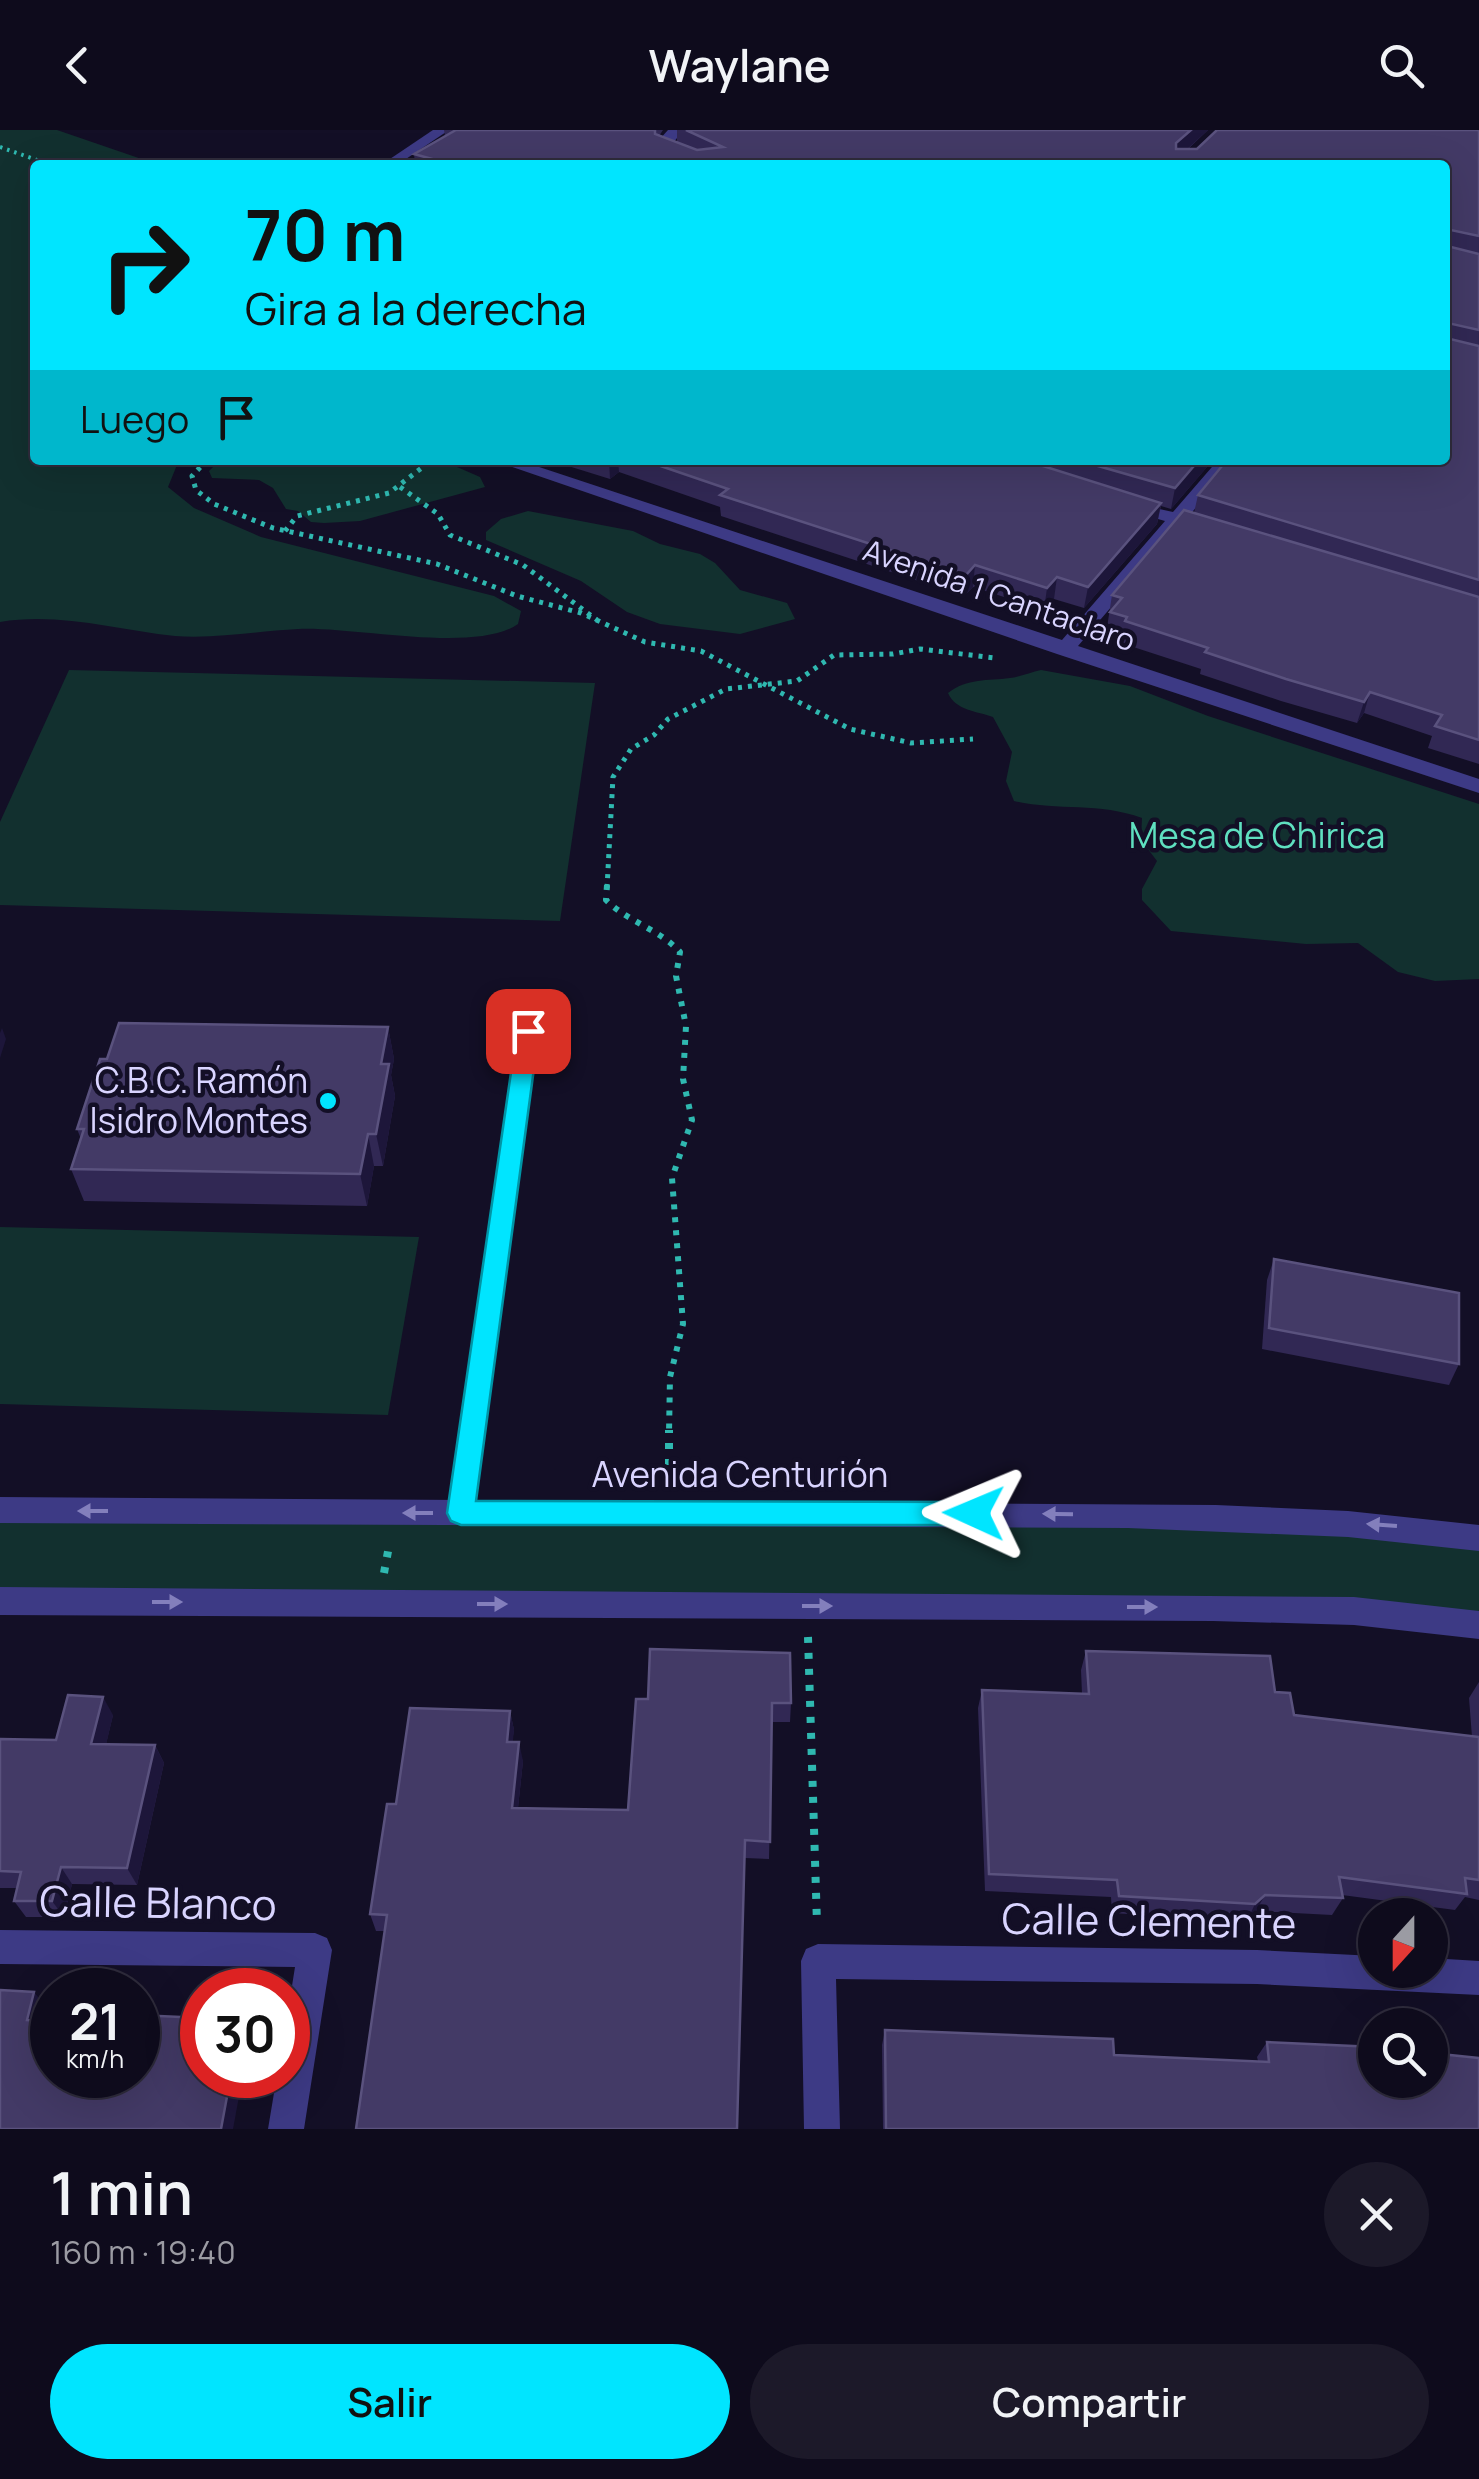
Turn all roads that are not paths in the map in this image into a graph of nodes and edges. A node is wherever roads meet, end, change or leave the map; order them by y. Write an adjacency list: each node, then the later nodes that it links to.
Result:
1 (442, 130): 3 (street)
2 (676, 130): 4 (street)
3 (396, 160)
4 (695, 160)
5 (516, 465): 10 (street, Avenida 1 Cantaclaro)
6 (1222, 465): 8 (street)
7 (1120, 502): 8 (street)
8 (1176, 519): 9 (street); 10 (street)
9 (1229, 535)
10 (1064, 650): 11 (street, Avenida 1 Cantaclaro)
11 (1479, 786)
12 (528, 1031): 14 (lane)
13 (0, 1510): 14 (street, Avenida Centurión, one-way to 13)
14 (461, 1513): 15 (street, Avenida Centurión, one-way to 14)
15 (1479, 1538)
16 (0, 1601): 17 (street, one-way to 17)
17 (1479, 1625)
18 (0, 1947): 20 (street, Calle Blanco)
19 (1479, 1978): 21 (street, Calle Clemente)
20 (286, 2129)
21 (822, 2129)

